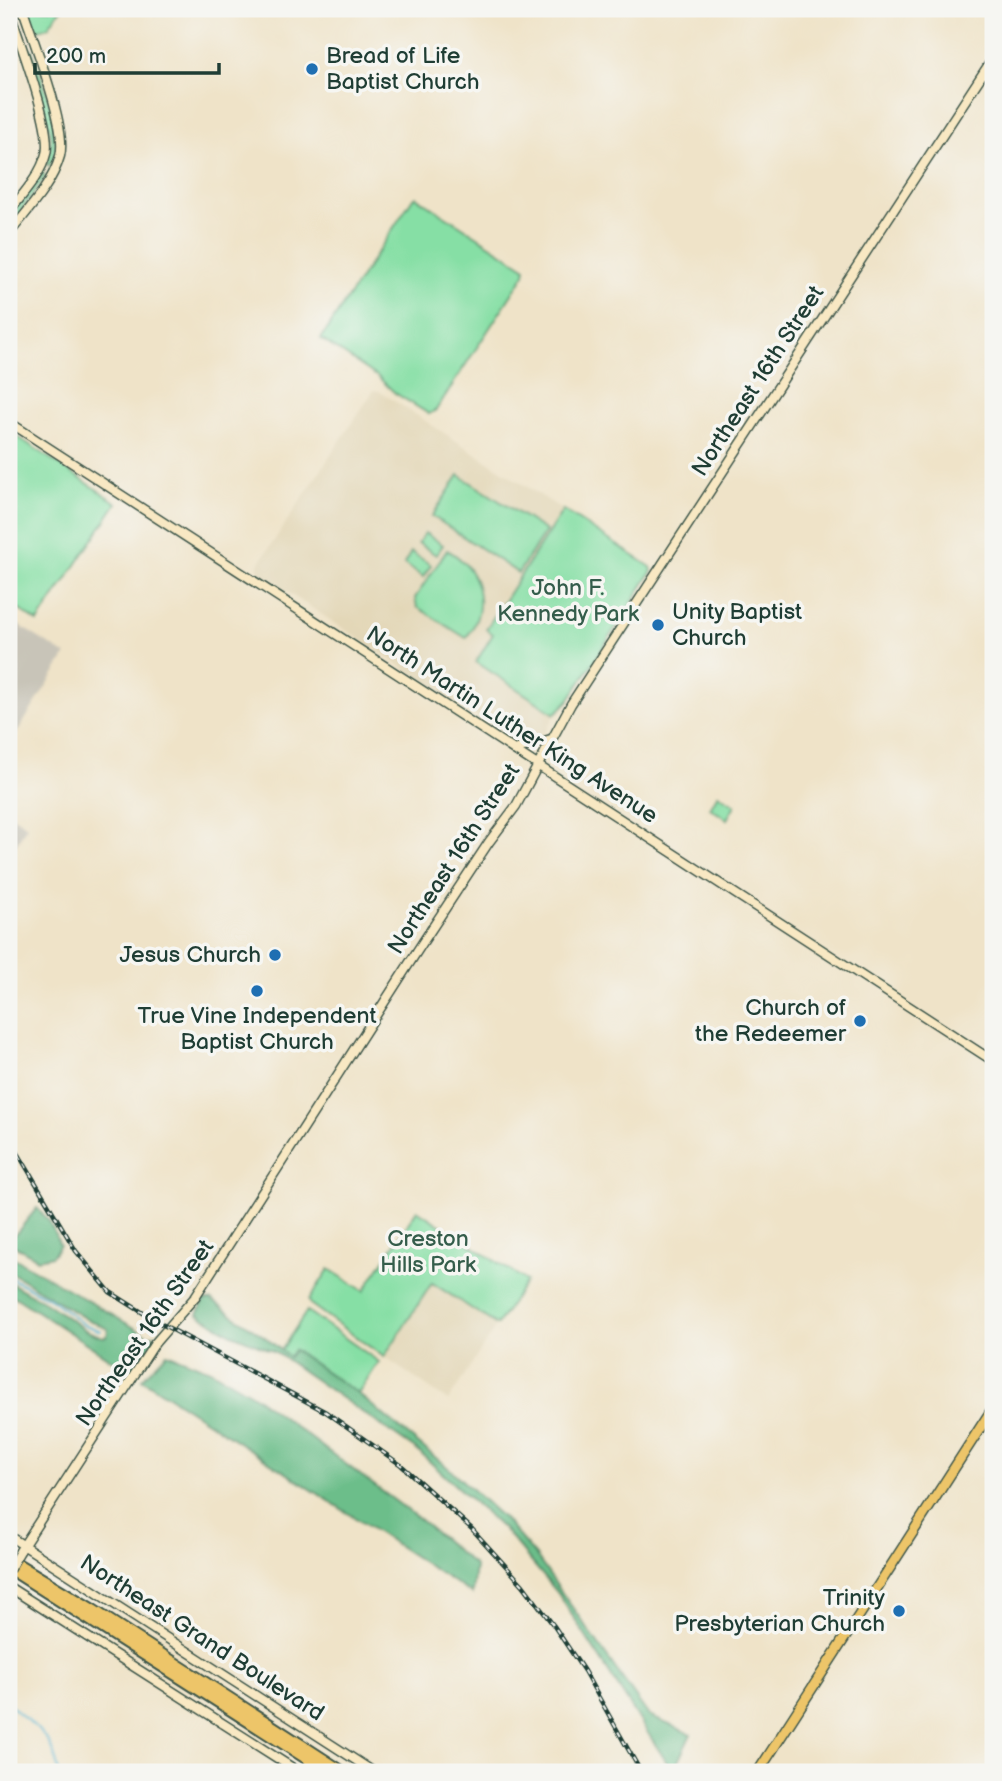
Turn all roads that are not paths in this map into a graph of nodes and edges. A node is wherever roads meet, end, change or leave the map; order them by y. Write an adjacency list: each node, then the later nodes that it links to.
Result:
1 (9, 9): 4 (main road)
2 (23, 9): 5 (main road)
3 (993, 58): 7 (main road, Northeast 16th Street)
4 (9, 212)
5 (9, 234)
6 (9, 422): 8 (main road, North Martin Luther King Avenue)
7 (551, 739): 8 (main road); 9 (main road, Northeast 16th Street)
8 (514, 750): 9 (main road, North Martin Luther King Avenue)
9 (538, 765): 10 (main road, North Martin Luther King Avenue); 13 (main road, Northeast 16th Street)
10 (993, 1061)
11 (993, 1408): 21 (main road)
12 (9, 1536): 13 (main road, Northeast Grand Boulevard)
13 (22, 1549): 15 (main road, Northeast 16th Street, bridge); 20 (main road, Northeast Grand Boulevard)
14 (9, 1559): 19 (highway)
15 (9, 1569): 18 (highway)
16 (9, 1587): 17 (main road)
17 (299, 1772)
18 (328, 1772)
19 (343, 1772)
20 (374, 1772)
21 (758, 1772)

